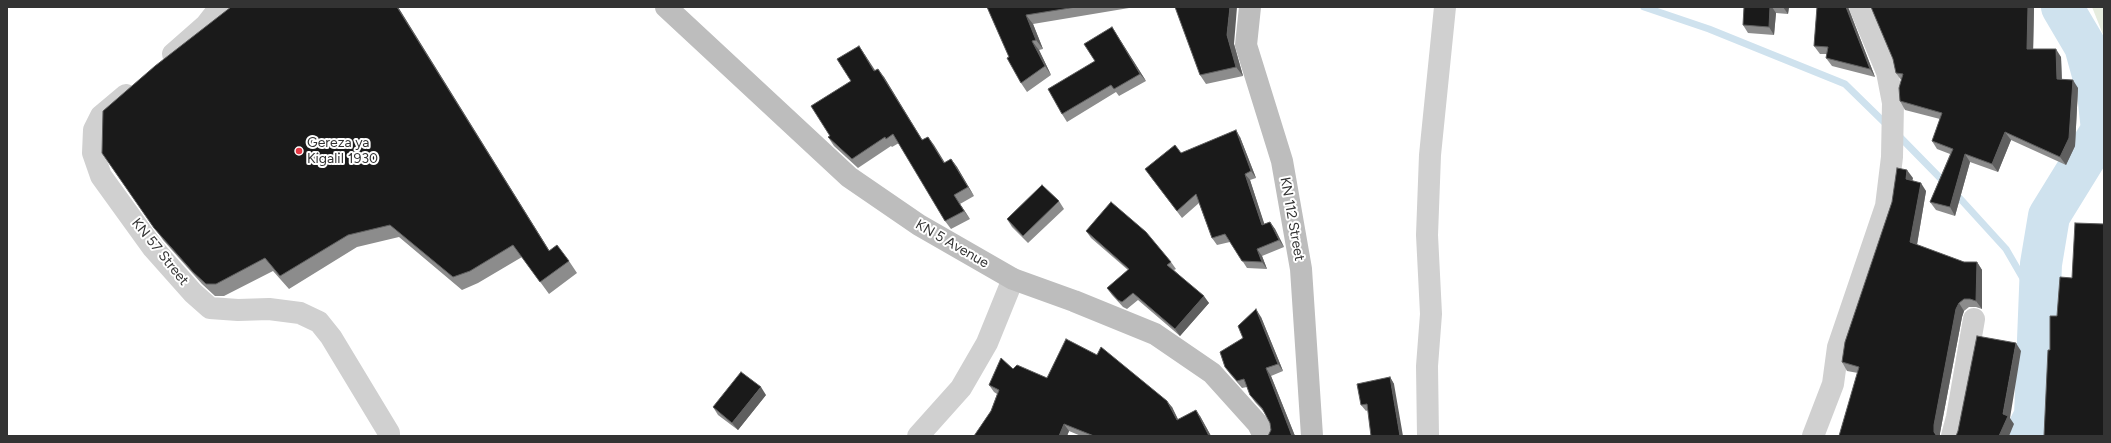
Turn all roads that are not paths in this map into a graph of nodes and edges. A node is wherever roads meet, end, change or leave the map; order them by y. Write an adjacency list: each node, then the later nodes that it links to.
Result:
1 (220, 7): 6 (street)
2 (666, 7): 8 (main road, KN 5 Avenue)
3 (1250, 7): 13 (main road, KN 112 Street)
4 (1445, 7): 14 (street)
5 (1860, 7): 15 (street)
6 (158, 67)
7 (140, 83): 10 (street, KN 57 Street)
8 (1013, 279): 11 (street); 12 (main road, KN 5 Avenue)
9 (1974, 319): 16 (street)
10 (389, 436)
11 (918, 436)
12 (1264, 436)
13 (1312, 436)
14 (1428, 436)
15 (1813, 436)
16 (1952, 436)

